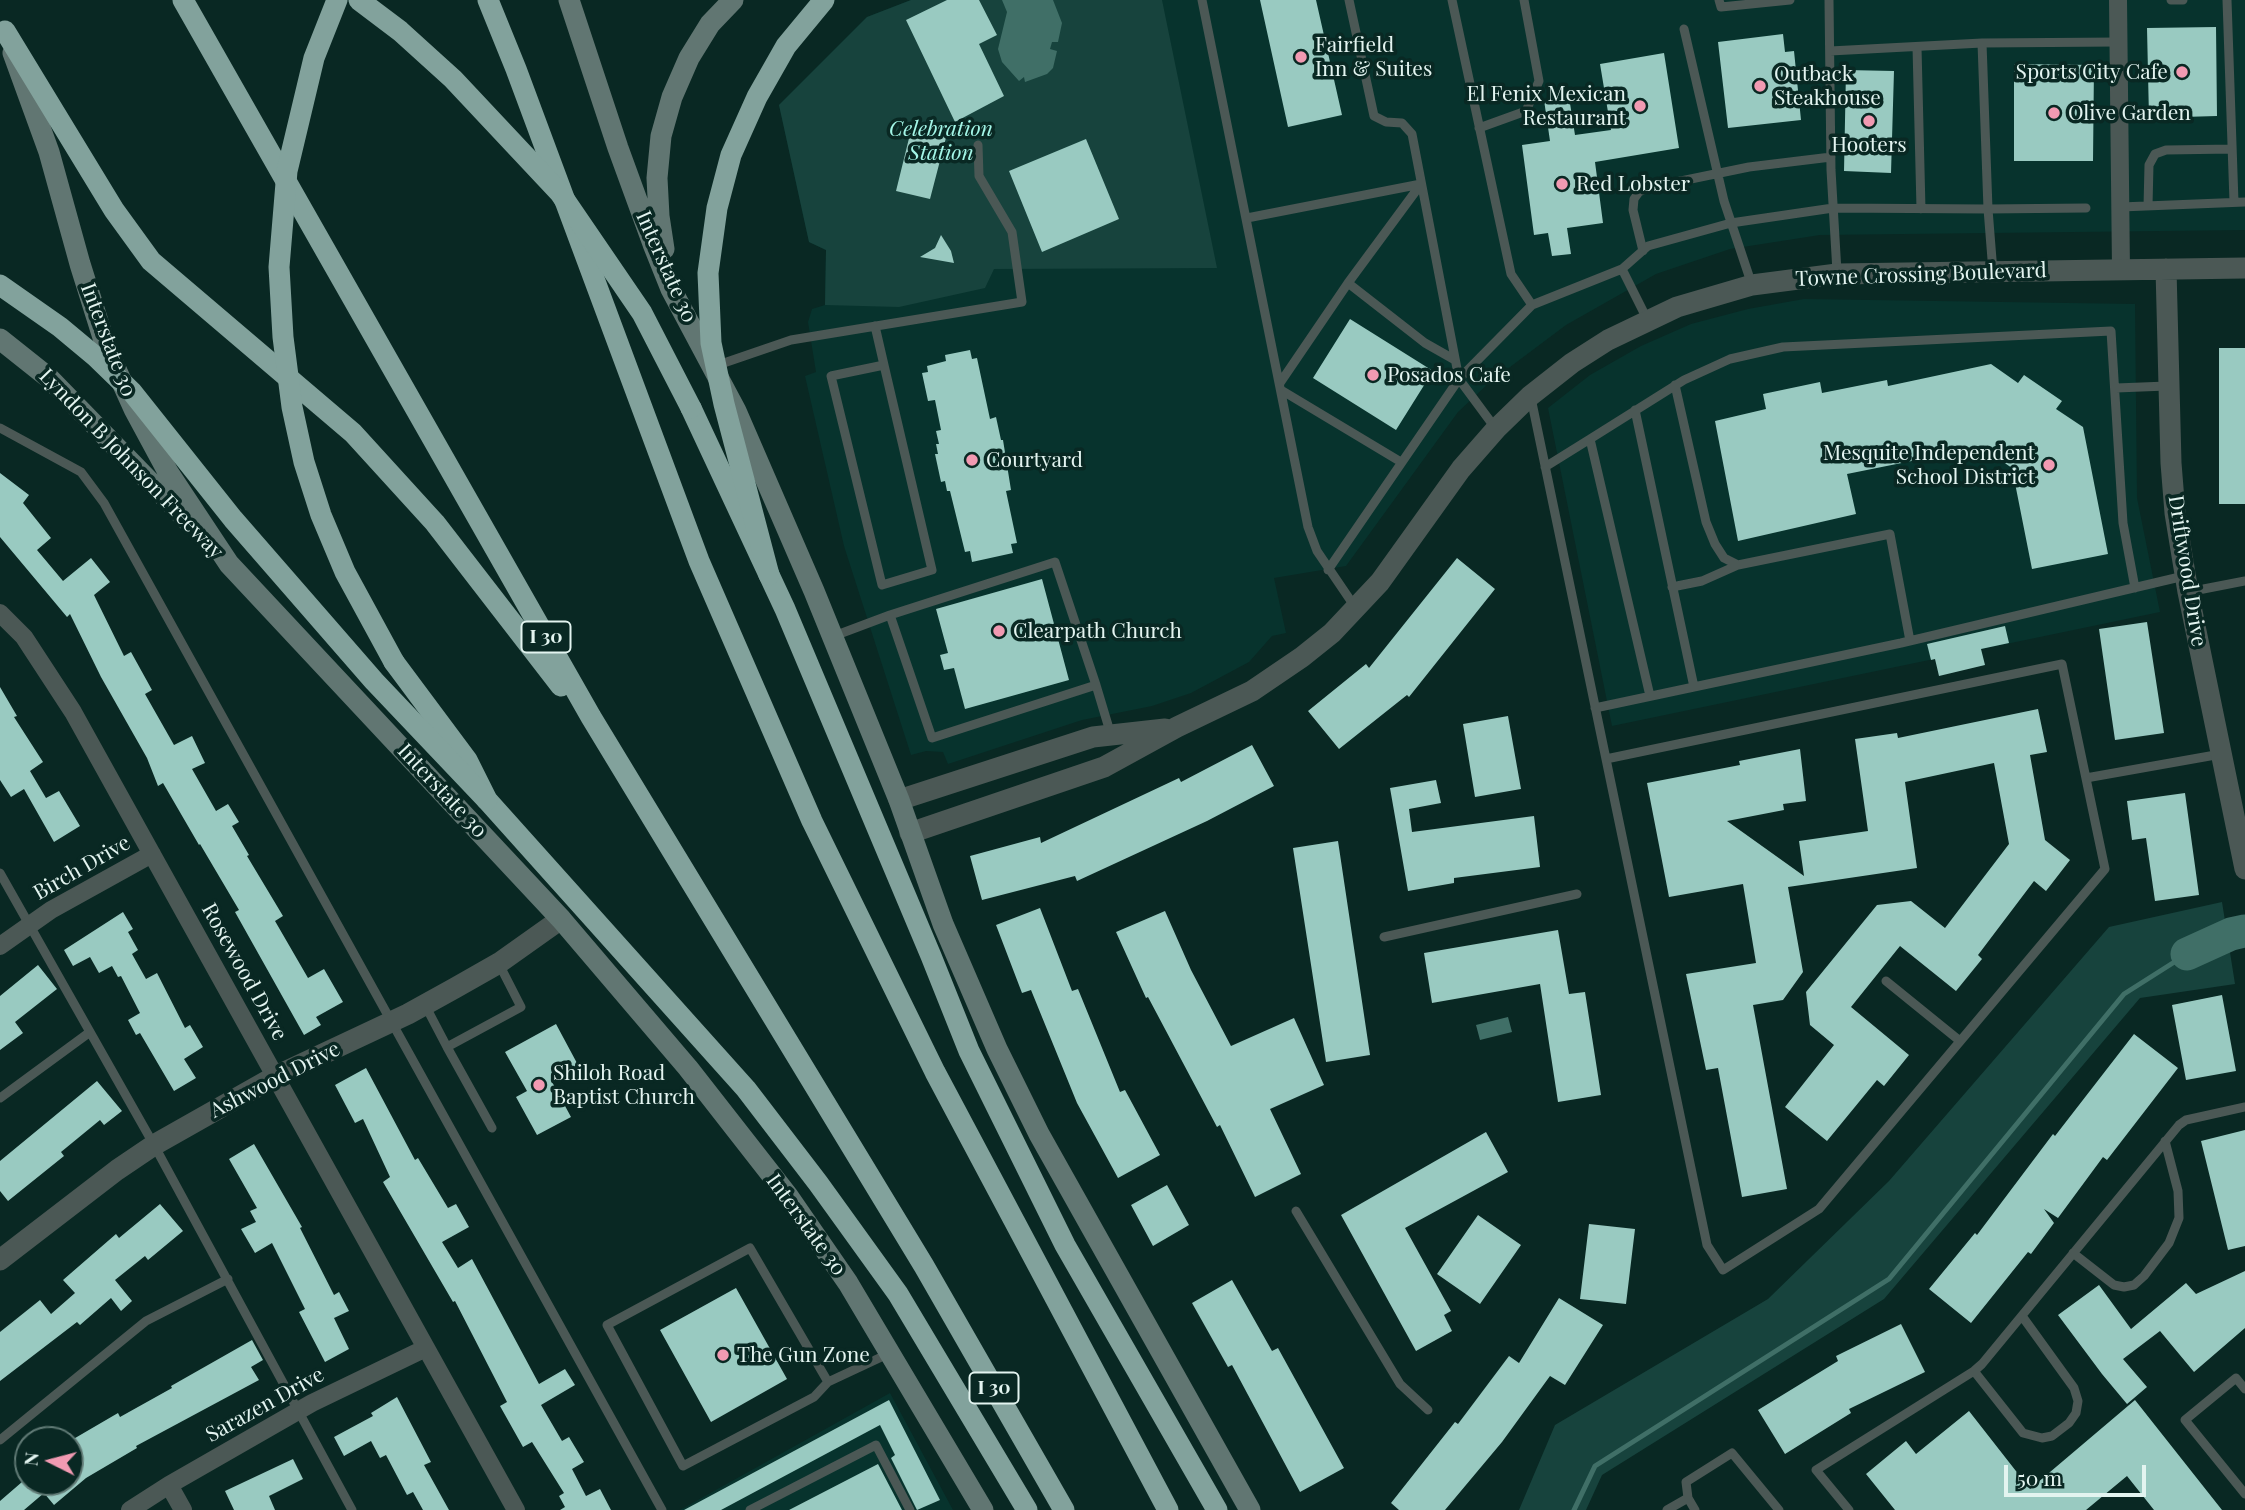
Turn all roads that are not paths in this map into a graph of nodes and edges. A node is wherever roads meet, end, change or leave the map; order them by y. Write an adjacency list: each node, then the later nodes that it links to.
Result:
1 (183, 0): 90 (highway, I 30)
2 (337, 0): 94 (highway, bridge)
3 (359, 0): 74 (highway, bridge)
4 (488, 0): 144 (highway)
5 (569, 0): 51 (main road, Interstate 30)
6 (733, 0): 51 (main road)
7 (824, 0): 74 (highway, bridge)
8 (1202, 0): 39 (lane)
9 (1349, 0): 30 (lane)
10 (1452, 0): 25 (lane)
11 (1524, 0): 25 (lane)
12 (1719, 0): 13 (lane)
13 (1790, 0)
14 (1829, 0): 24 (lane)
15 (2118, 0): 21 (street)
16 (2171, 0): 17 (lane)
17 (2183, 0)
18 (2227, 0): 27 (lane)
19 (2, 27): 71 (main road, Interstate 30); 90 (highway)
20 (1684, 29): 29 (lane)
21 (2118, 41): 22 (lane); 34 (street)
22 (1983, 43): 23 (lane); 38 (lane)
23 (1917, 47): 24 (lane); 37 (lane)
24 (1830, 51): 28 (lane)
25 (1479, 128): 52 (lane)
26 (978, 145): 54 (lane)
27 (2232, 149): 31 (lane); 33 (lane)
28 (1831, 158): 29 (lane); 35 (lane)
29 (1717, 174): 40 (lane); 41 (lane)
30 (1422, 184): 39 (lane); 48 (lane); 56 (lane)
31 (2234, 202): 32 (lane); 33 (lane)
32 (2245, 202)
33 (2148, 206): 34 (lane)
34 (2121, 207): 45 (street)
35 (1833, 208): 37 (lane); 40 (lane); 47 (lane)
36 (2086, 208): 38 (lane)
37 (1921, 209): 38 (lane)
38 (1987, 209): 46 (lane)
39 (1247, 218): 61 (lane)
40 (1731, 223): 41 (lane); 50 (lane)
41 (1643, 251): 43 (lane)
42 (2245, 268): 44 (street, Towne Crossing Boulevard)
43 (1622, 269): 52 (lane); 53 (lane)
44 (2166, 269): 45 (street, Towne Crossing Boulevard); 62 (street, Driftwood Drive)
45 (2122, 270): 46 (street, Towne Crossing Boulevard)
46 (1993, 272): 47 (street, Towne Crossing Boulevard)
47 (1837, 274): 50 (street, Towne Crossing Boulevard)
48 (1348, 283): 56 (lane); 61 (lane)
49 (0, 285): 94 (highway, bridge)
50 (1752, 285): 53 (street, Towne Crossing Boulevard)
51 (671, 289): 58 (main road, Interstate 30)
52 (1532, 305): 59 (lane)
53 (1647, 320): 64 (street, Towne Crossing Boulevard)
54 (875, 326): 57 (lane); 58 (lane)
55 (0, 339): 71 (main road, Lyndon B Johnson Freeway)
56 (1455, 360): 59 (lane)
57 (884, 365): 57 (lane)
58 (713, 367): 82 (main road, Interstate 30)
59 (1459, 379): 67 (lane); 69 (lane)
60 (1675, 384): 63 (lane); 65 (lane); 72 (lane)
61 (1280, 386): 69 (lane); 73 (lane)
62 (2169, 386): 63 (lane); 76 (street, Driftwood Drive)
63 (2116, 388): 78 (lane)
64 (1530, 396): 67 (street, Towne Crossing Boulevard); 70 (lane)
65 (1635, 410): 68 (lane); 77 (lane)
66 (0, 428): 108 (lane)
67 (1496, 429): 79 (street, Towne Crossing Boulevard)
68 (1590, 439): 70 (lane); 86 (lane)
69 (1401, 462): 73 (lane)
70 (1545, 467): 87 (lane)
71 (229, 564): 101 (main road, Interstate 30)
72 (1738, 565): 77 (lane); 83 (lane)
73 (1328, 570): 79 (lane)
74 (769, 575): 145 (highway)
75 (2245, 581): 76 (lane)
76 (2187, 584): 78 (lane); 91 (street, Driftwood Drive)
77 (1672, 587): 85 (lane)
78 (2134, 589): 83 (lane)
79 (1356, 609): 88 (street, Towne Crossing Boulevard)
80 (0, 613): 97 (street, Rosewood Drive)
81 (890, 615): 82 (lane); 84 (lane); 84 (lane)
82 (832, 637): 95 (main road, Interstate 30)
83 (1910, 640): 85 (lane)
84 (1096, 685): 89 (lane)
85 (1694, 687): 86 (lane)
86 (1650, 696): 87 (lane)
87 (1595, 708): 92 (lane)
88 (1177, 727): 89 (street, Towne Crossing Boulevard); 96 (street, Towne Crossing Boulevard)
89 (1111, 735): 95 (street, Towne Crossing Boulevard)
90 (611, 750): 143 (highway, I 30)
91 (2221, 754): 93 (lane); 98 (street, Driftwood Drive)
92 (1606, 760): 93 (lane); 110 (lane)
93 (2086, 778): 110 (lane)
94 (487, 800): 142 (highway)
95 (899, 800): 96 (main road, Interstate 30)
96 (910, 834): 146 (main road, Interstate 30)
97 (152, 854): 102 (street, Birch Drive); 112 (street, Rosewood Drive)
98 (2245, 869)
99 (0, 873): 102 (lane)
100 (1577, 894): 103 (lane)
101 (561, 919): 105 (street, Ashwood Drive); 124 (main road, Interstate 30)
102 (29, 925): 104 (street, Birch Drive); 109 (lane)
103 (1384, 937)
104 (0, 946)
105 (499, 963): 107 (street, Ashwood Drive); 111 (lane)
106 (1885, 981): 110 (lane)
107 (425, 1005): 108 (street, Ashwood Drive); 111 (lane)
108 (392, 1022): 112 (street, Ashwood Drive); 138 (lane)
109 (90, 1032): 113 (lane); 117 (lane)
110 (1960, 1041)
111 (447, 1047): 115 (lane)
112 (276, 1076): 117 (street, Ashwood Drive); 123 (street, Rosewood Drive)
113 (0, 1098)
114 (2245, 1107): 116 (lane)
115 (492, 1128)
116 (2165, 1141): 119 (lane); 119 (lane)
117 (154, 1145): 120 (street, Ashwood Drive); 121 (lane)
118 (1296, 1211): 129 (lane)
119 (2073, 1253): 122 (lane)
120 (0, 1260)
121 (228, 1279): 128 (lane); 130 (lane)
122 (2022, 1316): 125 (lane); 125 (lane)
123 (426, 1348): 128 (street, Sarazen Drive); 137 (street, Rosewood Drive)
124 (891, 1352): 126 (lane); 141 (main road, Interstate 30)
125 (1974, 1371): 150 (lane)
126 (828, 1382): 126 (lane)
127 (2245, 1389): 132 (lane)
128 (299, 1410): 131 (street, Sarazen Drive); 136 (lane)
129 (1428, 1410)
130 (0, 1440)
131 (169, 1485): 134 (street, Sarazen Drive); 135 (street)
132 (2245, 1494)
133 (1688, 1498): 147 (lane); 148 (lane); 149 (lane)
134 (130, 1510)
135 (183, 1510)
136 (352, 1510)
137 (516, 1510)
138 (662, 1510)
139 (750, 1510): 140 (lane)
140 (910, 1510)
141 (983, 1510)
142 (1027, 1510)
143 (1064, 1510)
144 (1168, 1510)
145 (1217, 1510)
146 (1250, 1510)
147 (1667, 1510)
148 (1695, 1510)
149 (1779, 1510)
150 (1849, 1510)

